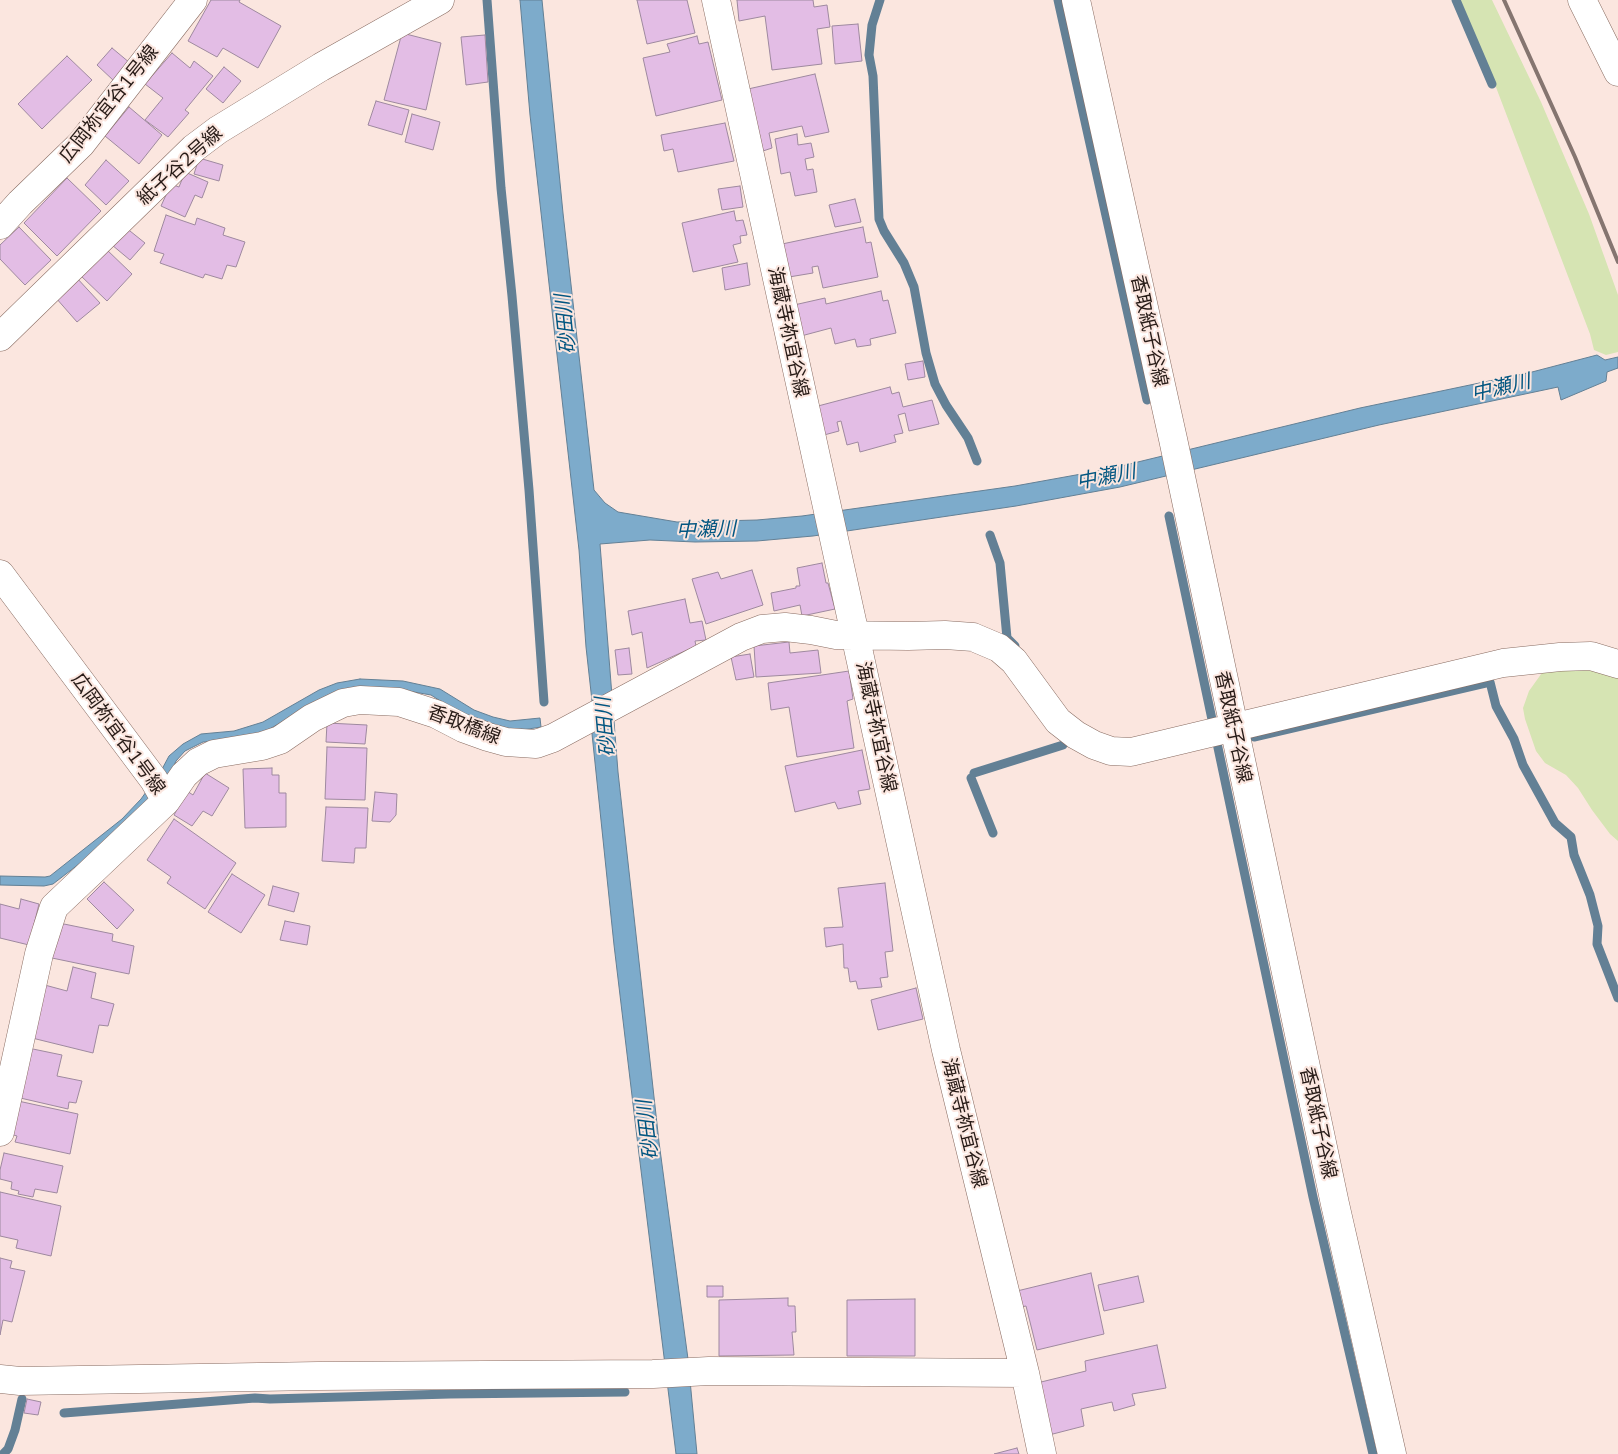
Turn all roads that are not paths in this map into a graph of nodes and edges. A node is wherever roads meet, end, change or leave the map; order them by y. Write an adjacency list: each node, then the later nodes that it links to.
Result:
1 (193, 0): 8 (street, 広岡祢宜谷1号線)
2 (440, 0): 6 (street, 紙子谷2号線)
3 (716, 0): 11 (street, 海蔵寺祢宜谷線)
4 (1076, 0): 13 (street, 香取紙子谷線)
5 (1582, 0): 7 (street)
6 (408, 10): 9 (street, 紙子谷2号線)
7 (1618, 72)
8 (0, 225)
9 (0, 337)
10 (0, 574): 14 (street, 広岡祢宜谷1号線)
11 (856, 636): 13 (street, 香取橋線); 14 (street, 香取橋線); 16 (street, 海蔵寺祢宜谷線)
12 (1618, 664): 13 (street, 香取橋線)
13 (1234, 727): 19 (street, 香取紙子谷線)
14 (166, 801): 15 (street, 広岡祢宜谷1号線)
15 (0, 1132)
16 (1025, 1373): 17 (street); 18 (street, 海蔵寺祢宜谷線)
17 (0, 1379)
18 (1042, 1454)
19 (1392, 1454)

